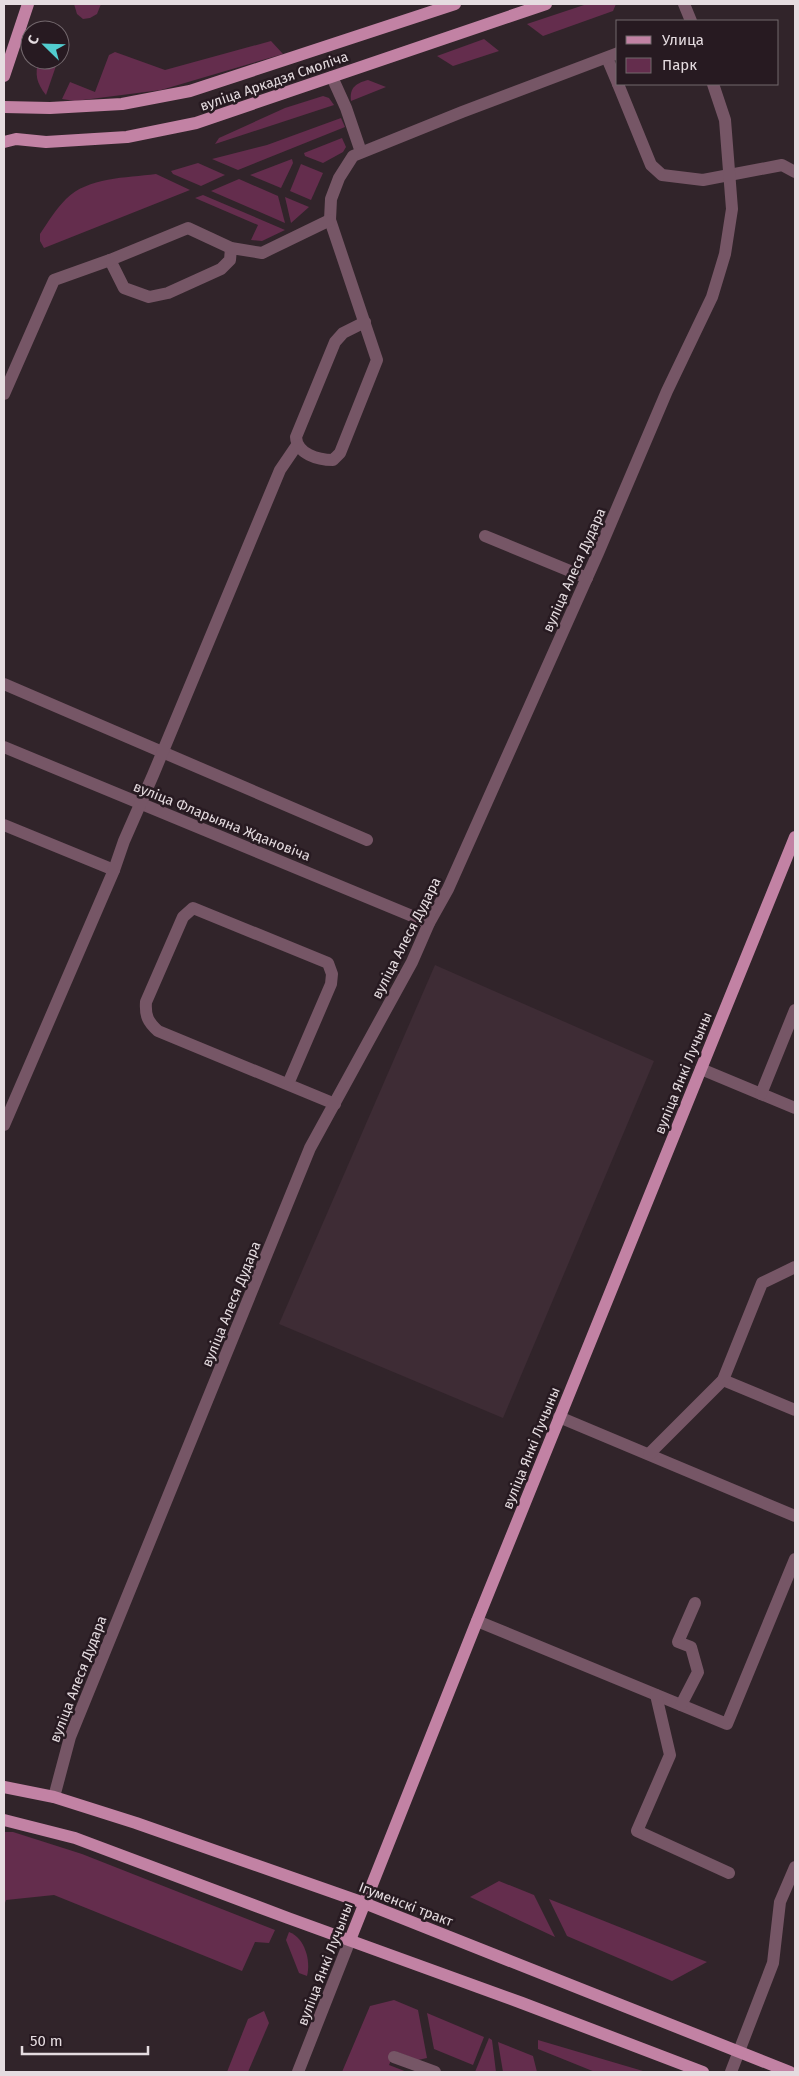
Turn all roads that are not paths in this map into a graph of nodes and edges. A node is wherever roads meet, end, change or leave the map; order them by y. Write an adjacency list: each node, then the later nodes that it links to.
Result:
1 (28, 4): 8 (main road)
2 (455, 4): 12 (main road, вуліца Аркадзя Смоліча)
3 (546, 4): 9 (main road, вуліца Аркадзя Смоліча)
4 (684, 4): 5 (street)
5 (690, 20)
6 (612, 55): 7 (street); 14 (street)
7 (616, 74)
8 (4, 76)
9 (332, 77): 13 (main road, вуліца Аркадзя Смоліча); 14 (street)
10 (618, 85): 16 (street)
11 (713, 85): 16 (street, вуліца Алеся Дудара)
12 (4, 107)
13 (4, 142)
14 (362, 152): 17 (street)
15 (795, 172): 16 (street)
16 (731, 175): 24 (street, вуліца Алеся Дудара)
17 (330, 220): 18 (street); 20 (street)
18 (231, 248): 19 (street); 19 (street)
19 (110, 260): 21 (street)
20 (364, 322): 22 (street); 22 (street)
21 (4, 394)
22 (297, 445): 27 (street)
23 (485, 536): 24 (street)
24 (587, 578): 33 (street, вуліца Алеся Дудара)
25 (4, 684): 27 (street)
26 (4, 747): 28 (street, вуліца Фларыяна Ждановіча)
27 (162, 753): 28 (street); 31 (street)
28 (140, 803): 32 (street); 33 (street, вуліца Фларыяна Ждановіча)
29 (4, 825): 32 (street)
30 (795, 837): 35 (main road, вуліца Янкі Лучыны)
31 (367, 840)
32 (114, 870): 40 (street)
33 (429, 923): 38 (street, вуліца Алеся Дудара)
34 (795, 1010): 37 (street)
35 (701, 1069): 37 (street); 44 (main road, вуліца Янкі Лучыны)
36 (288, 1084): 36 (street); 38 (street)
37 (762, 1094): 39 (street)
38 (335, 1104): 53 (street, вуліца Алеся Дудара)
39 (795, 1108)
40 (4, 1125)
41 (795, 1267): 42 (street)
42 (723, 1380): 43 (street); 45 (street)
43 (795, 1410)
44 (560, 1417): 45 (street); 49 (main road, вуліца Янкі Лучыны)
45 (649, 1454): 46 (street)
46 (795, 1516)
47 (795, 1559): 51 (street)
48 (695, 1603): 51 (street)
49 (477, 1621): 50 (street); 57 (main road, вуліца Янкі Лучыны)
50 (656, 1695): 51 (street); 56 (street)
51 (681, 1705)
52 (4, 1787): 53 (main road, Ігуменскі тракт)
53 (54, 1797): 57 (main road, Ігуменскі тракт)
54 (4, 1820): 58 (main road)
55 (795, 1867): 59 (street)
56 (729, 1873)
57 (364, 1903): 58 (main road, вуліца Янкі Лучыны); 59 (main road, Ігуменскі тракт)
58 (350, 1940): 61 (street, вуліца Янкі Лучыны); 63 (main road)
59 (738, 2051): 64 (street); 65 (main road, Ігуменскі тракт)
60 (394, 2056): 62 (street)
61 (298, 2072)
62 (435, 2072)
63 (703, 2072)
64 (730, 2072)
65 (790, 2072)

